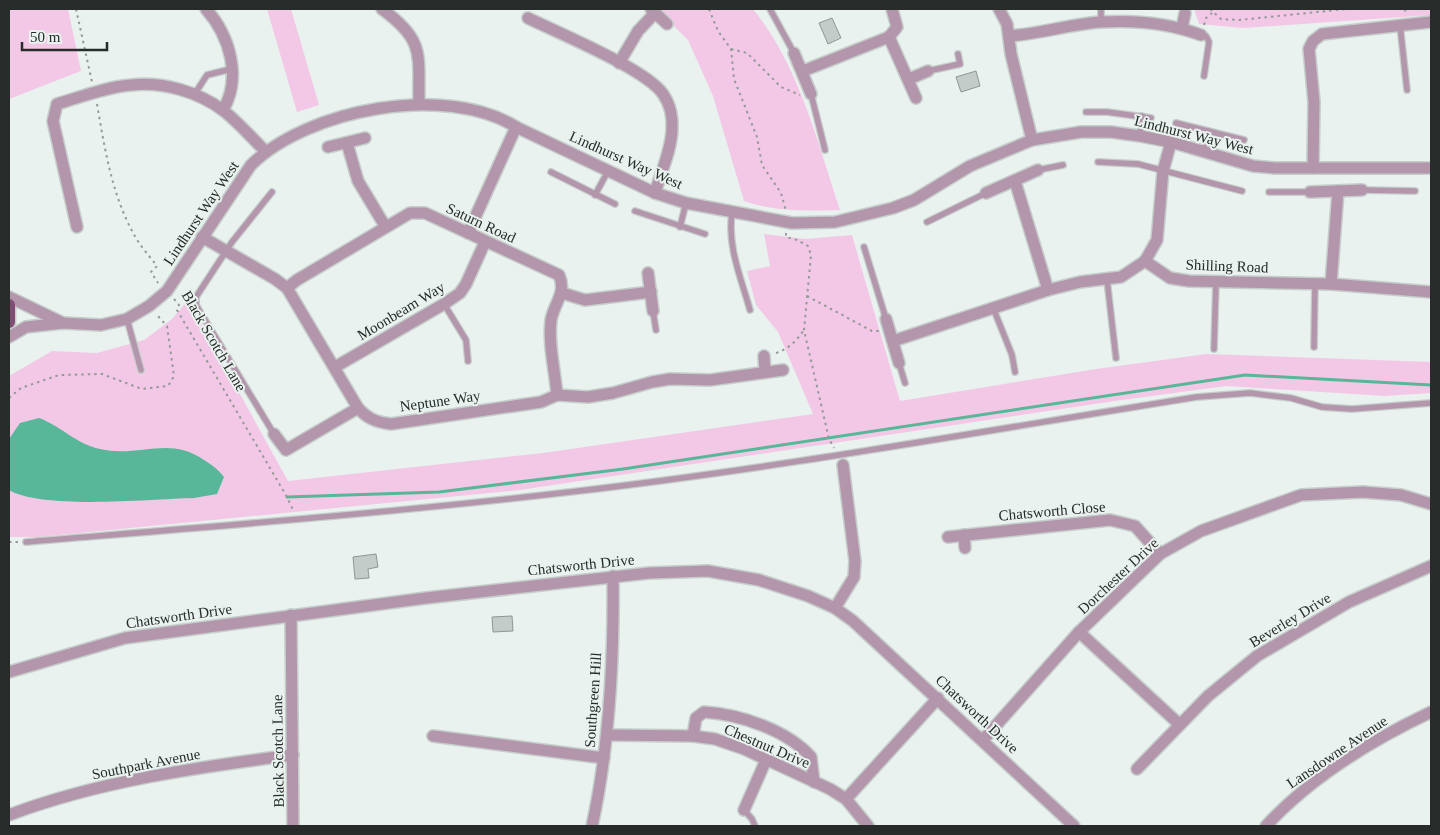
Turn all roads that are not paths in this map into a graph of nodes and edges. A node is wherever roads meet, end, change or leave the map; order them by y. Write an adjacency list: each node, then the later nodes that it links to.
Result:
1 (206, 9): 21 (street)
2 (382, 9): 30 (street)
3 (770, 9): 18 (lane)
4 (892, 9): 17 (street)
5 (999, 9): 15 (street)
6 (1101, 9): 10 (lane)
7 (653, 11): 12 (street); 20 (street)
8 (1185, 13): 14 (street)
9 (528, 18): 20 (street)
10 (1101, 22): 14 (street); 15 (street)
11 (1431, 22): 13 (street)
12 (667, 24)
13 (1400, 25): 26 (lane); 50 (street)
14 (1182, 28): 16 (street)
15 (1009, 36): 40 (street)
16 (1201, 36): 24 (lane)
17 (889, 37): 22 (street); 25 (street)
18 (794, 53): 22 (street)
19 (958, 54): 23 (lane)
20 (619, 63): 62 (street)
21 (232, 69): 28 (lane); 31 (street)
22 (803, 71): 27 (street)
23 (928, 71): 25 (street)
24 (1204, 76)
25 (909, 79): 29 (street)
26 (1407, 90)
27 (811, 94): 45 (lane)
28 (194, 95): 31 (street); 73 (street)
29 (916, 98)
30 (419, 104): 36 (street, Lindhurst Way West); 46 (street, Lindhurst Way West)
31 (223, 110): 46 (street)
32 (1086, 112): 33 (lane)
33 (1142, 116): 34 (lane); 38 (lane)
34 (1151, 118)
35 (1176, 123): 37 (lane)
36 (516, 127): 53 (street, Lindhurst Way West); 75 (street)
37 (1208, 130): 41 (lane); 47 (lane)
38 (1140, 136): 40 (street, Lindhurst Way West); 43 (street, Lindhurst Way West)
39 (365, 138): 42 (street)
40 (1032, 140): 70 (street, Lindhurst Way West)
41 (1244, 140)
42 (347, 142): 44 (street); 72 (street)
43 (1171, 142): 47 (street, Lindhurst Way West); 54 (street)
44 (328, 147)
45 (825, 150)
46 (265, 151): 77 (street, Lindhurst Way West)
47 (1202, 152): 50 (street, Lindhurst Way West)
48 (1098, 162): 54 (lane)
49 (1063, 165): 52 (lane)
50 (1314, 168): 51 (street, Lindhurst Way West)
51 (1431, 168)
52 (1038, 170): 56 (street)
53 (608, 171): 62 (street, Lindhurst Way West); 66 (lane)
54 (1163, 171): 58 (lane); 81 (street)
55 (551, 172): 66 (lane)
56 (1015, 181): 65 (street); 88 (street)
57 (1362, 190): 59 (street); 60 (lane)
58 (1242, 191)
59 (1338, 191): 64 (street); 86 (street)
60 (1415, 191)
61 (272, 192): 80 (lane)
62 (655, 192): 67 (street, Lindhurst Way West)
63 (1269, 192): 64 (lane)
64 (1310, 192)
65 (986, 193): 71 (lane)
66 (596, 195): 68 (lane)
67 (686, 203): 70 (street, Lindhurst Way West); 74 (lane)
68 (615, 204)
69 (635, 211): 74 (lane)
70 (732, 214): 95 (lane)
71 (927, 222)
72 (385, 226): 75 (street, Saturn Road); 87 (street, Saturn Road)
73 (77, 227)
74 (680, 227): 76 (lane)
75 (468, 233): 78 (street, Saturn Road)
76 (705, 234)
77 (202, 237): 80 (street, Neptune Way); 98 (street, Lindhurst Way West)
78 (485, 242): 91 (street, Saturn Road); 93 (street, Moonbeam Way)
79 (864, 247): 101 (lane)
80 (227, 251): 87 (street, Neptune Way); 120 (lane)
81 (1145, 261): 83 (street); 84 (street, Shilling Road)
82 (648, 273): 89 (street)
83 (1106, 280): 88 (street); 108 (lane)
84 (1216, 282): 85 (street, Shilling Road); 106 (lane)
85 (1315, 283): 86 (street, Shilling Road); 105 (lane)
86 (1331, 284): 90 (street, Shilling Road)
87 (287, 288): 111 (street, Neptune Way)
88 (1048, 290): 96 (street)
89 (650, 292): 91 (street); 97 (street)
90 (1431, 292)
91 (562, 293): 117 (street)
92 (9, 297): 100 (street, Lindhurst Way West)
93 (444, 304): 109 (lane); 111 (street, Moonbeam Way)
94 (9, 305): 99 (main road)
95 (750, 310)
96 (994, 310): 104 (street); 115 (lane)
97 (653, 312): 102 (lane)
98 (127, 319): 100 (street, Lindhurst Way West); 112 (lane)
99 (9, 322)
100 (63, 323): 103 (street, Lindhurst Way West)
101 (888, 324): 104 (street)
102 (656, 330)
103 (9, 337)
104 (893, 341): 110 (street)
105 (1314, 347)
106 (1214, 349)
107 (764, 356): 114 (street)
108 (1116, 358)
109 (468, 361)
110 (899, 363): 116 (lane)
111 (335, 367): 119 (street, Neptune Way)
112 (141, 370)
113 (782, 370): 114 (street, Neptune Way)
114 (765, 372): 117 (street, Neptune Way)
115 (1015, 372)
116 (905, 383)
117 (557, 395): 119 (street, Neptune Way)
118 (1431, 403): 125 (lane)
119 (358, 408): 120 (street)
120 (274, 434)
121 (843, 466): 130 (street)
122 (1431, 504): 127 (street, Dorchester Drive)
123 (964, 535): 124 (street, Chatsworth Close); 126 (street); 127 (street, Chatsworth Close)
124 (948, 537)
125 (26, 542)
126 (965, 548)
127 (1160, 554): 132 (street, Dorchester Drive)
128 (1431, 566): 136 (street, Beverley Drive)
129 (613, 576): 130 (street, Chatsworth Drive); 131 (street, Chatsworth Drive); 137 (street, Southgreen Hill)
130 (836, 608): 134 (street, Chatsworth Drive)
131 (291, 615): 133 (street, Chatsworth Drive); 141 (street, Black Scotch Lane)
132 (1079, 632): 136 (street); 140 (street, Dorchester Drive)
133 (9, 672)
134 (938, 698): 140 (street, Chatsworth Drive); 146 (street)
135 (1431, 712): 154 (street, Lansdowne Avenue)
136 (1179, 724): 144 (street, Beverley Drive)
137 (607, 735): 139 (street, Chestnut Drive); 142 (street, Southgreen Hill)
138 (433, 736): 142 (street)
139 (693, 736): 143 (street, Chestnut Drive); 145 (street)
140 (983, 740): 153 (street, Chatsworth Drive)
141 (293, 755): 148 (street, Southpark Avenue); 149 (street, Black Scotch Lane)
142 (604, 758): 150 (street, Southgreen Hill)
143 (766, 760): 145 (street, Chestnut Drive); 147 (street)
144 (1137, 769)
145 (814, 782): 146 (street, Chestnut Drive)
146 (846, 799): 152 (street, Chestnut Drive)
147 (744, 810): 151 (lane)
148 (9, 815)
149 (294, 826)
150 (592, 826)
151 (755, 826)
152 (868, 826)
153 (1074, 826)
154 (1266, 826)

